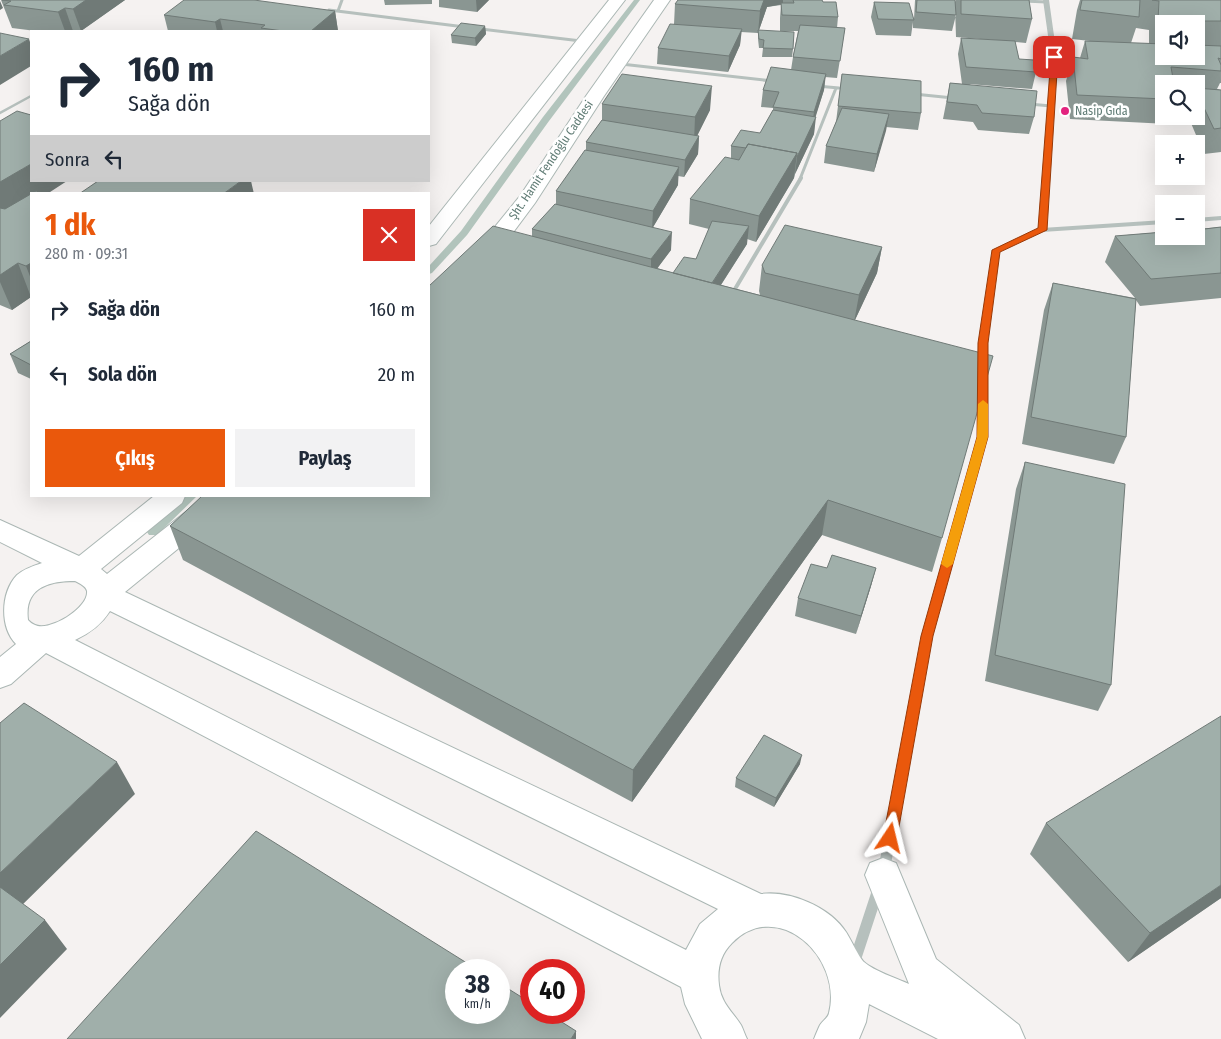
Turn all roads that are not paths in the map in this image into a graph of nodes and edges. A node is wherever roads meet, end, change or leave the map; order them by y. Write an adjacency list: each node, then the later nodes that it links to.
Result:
1 (342, 0): 7 (street)
2 (616, 0): 10 (main road)
3 (662, 0): 11 (main road, Şht. Hamit Fendoğlu Caddesi)
4 (1019, 1): 5 (street)
5 (1046, 1): 20 (street)
6 (328, 10): 7 (street)
7 (338, 11): 8 (street)
8 (466, 27)
9 (476, 28): 10 (street)
10 (584, 42): 26 (main road)
11 (617, 64): 12 (street); 28 (main road, Şht. Hamit Fendoğlu Caddesi)
12 (776, 81)
13 (816, 85): 14 (street)
14 (836, 88): 15 (street); 27 (street)
15 (846, 88)
16 (904, 94): 18 (street)
17 (30, 97): 21 (lane)
18 (963, 99)
19 (1022, 104): 20 (street)
20 (1051, 106): 25 (street)
21 (0, 113)
22 (1221, 218): 23 (street)
23 (1205, 219)
24 (1155, 223): 25 (street)
25 (1042, 230): 30 (street)
26 (430, 239)
27 (729, 298)
28 (430, 310)
29 (974, 387): 30 (street)
30 (983, 390): 39 (street)
31 (171, 497): 34 (main road)
32 (223, 497): 35 (main road)
33 (0, 530): 34 (main road)
34 (81, 570): 35 (main road); 36 (main road)
35 (102, 594): 37 (main road); 40 (main road)
36 (2, 616): 37 (main road)
37 (43, 638): 38 (main road); 42 (main road)
38 (0, 675)
39 (883, 875): 41 (street); 46 (main road)
40 (756, 910): 41 (main road); 42 (main road)
41 (850, 975): 44 (main road); 45 (main road)
42 (698, 976): 43 (main road)
43 (716, 1035)
44 (834, 1039)
45 (980, 1039)
46 (1005, 1039)

